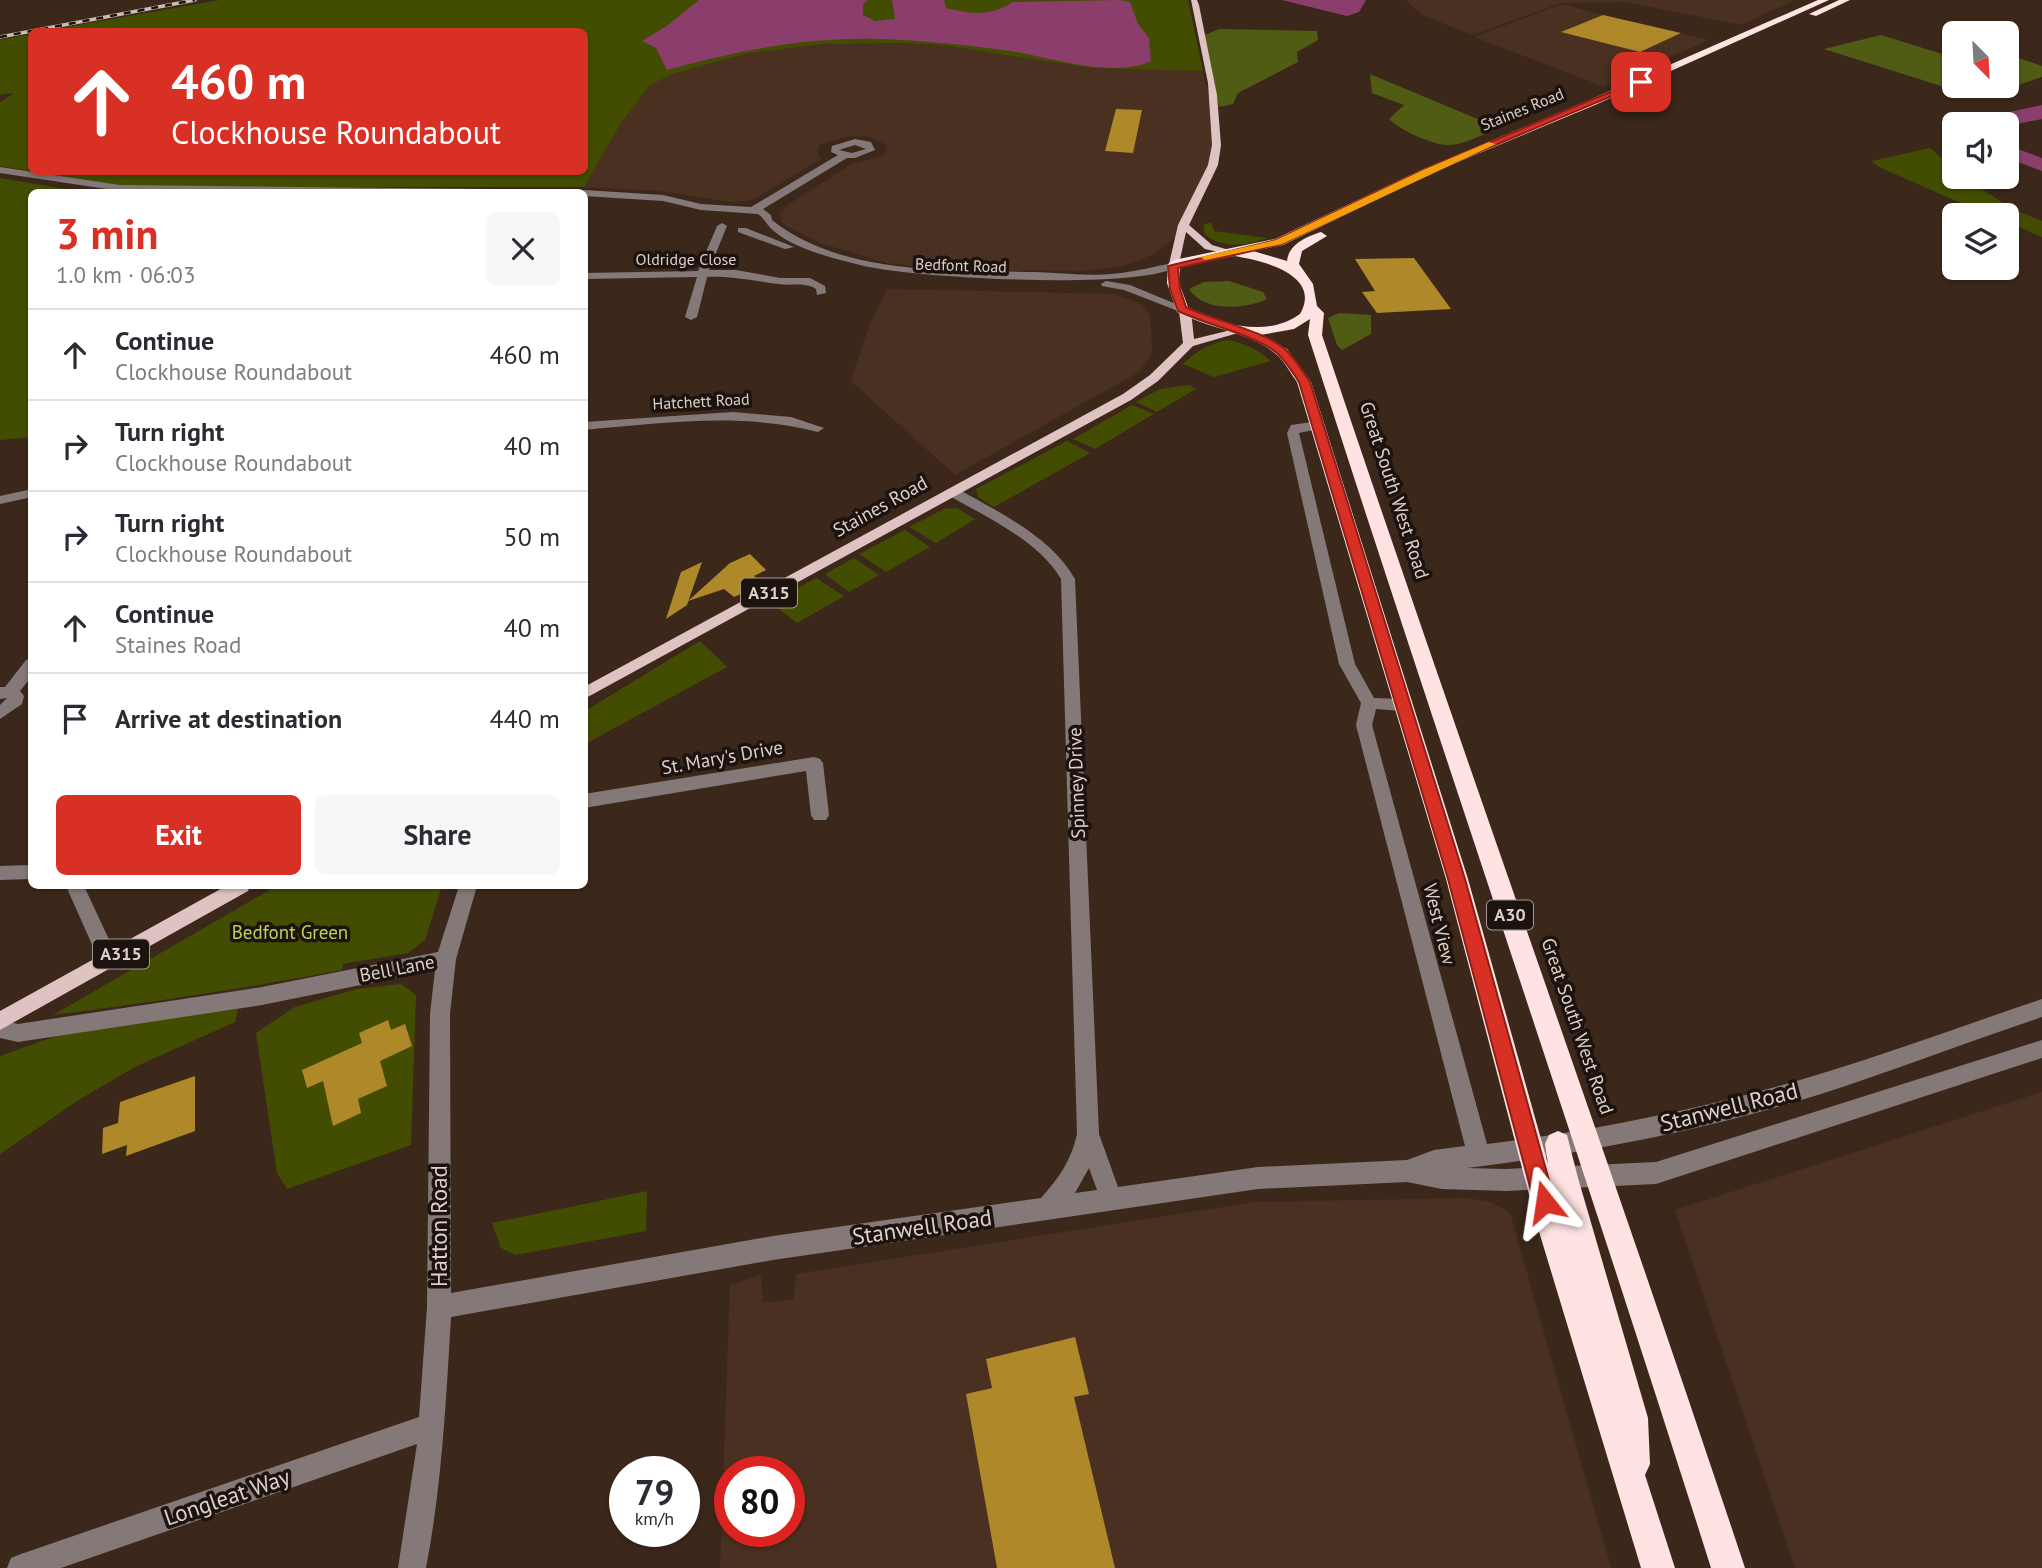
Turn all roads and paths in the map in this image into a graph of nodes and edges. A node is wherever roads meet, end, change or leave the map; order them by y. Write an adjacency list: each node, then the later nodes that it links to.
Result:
1 (1195, 0): 17 (main road)
2 (1825, 0): 20 (highway, Staines Road)
3 (1846, 0): 4 (highway)
4 (1658, 86)
5 (1500, 154): 22 (highway, Staines Road)
6 (845, 155): 13 (street)
7 (0, 170): 8 (street)
8 (28, 174)
9 (33, 175): 10 (street)
10 (213, 189)
11 (588, 193): 12 (street, Bedfont Road)
12 (701, 207): 14 (street, Bedfont Road); 16 (street, Bedfont Road)
13 (754, 210): 14 (street, Bedfont Road); 15 (street, Bedfont Road)
14 (736, 211): 16 (street)
15 (767, 221): 18 (street); 21 (street, Bedfont Road)
16 (721, 224): 18 (street, Bedfont Road); 19 (street)
17 (1183, 225): 20 (main road); 21 (main road)
18 (742, 230): 19 (street); 27 (street, Bedfont Road)
19 (718, 241): 23 (street)
20 (1233, 252): 21 (highway, Staines Road); 22 (highway)
21 (1174, 265): 27 (highway)
22 (1296, 271): 26 (highway, Great South West Road)
23 (704, 274): 24 (street, Oldridge Close); 25 (street, Oldridge Close); 28 (street)
24 (588, 276)
25 (821, 293)
26 (1310, 307): 29 (highway); 57 (highway, Great South West Road / A30)
27 (1184, 310): 29 (highway); 30 (main road)
28 (691, 317)
29 (1241, 331): 30 (main road, Staines Road / A315); 31 (highway, A30)
30 (1189, 344): 34 (main road, Staines Road / A315)
31 (1319, 425): 40 (street); 41 (highway, A30)
32 (588, 426): 33 (street, Hatchett Road)
33 (818, 428)
34 (953, 492): 39 (main road, Staines Road / A315); 56 (street, Spinney Drive)
35 (28, 495): 36 (street)
36 (0, 500)
37 (28, 668): 38 (street)
38 (5, 692): 42 (street)
39 (588, 692)
40 (1369, 704): 41 (street); 59 (street, West View)
41 (1402, 705): 58 (highway, A30)
42 (0, 713)
43 (588, 800): 44 (street, St. Mary's Drive)
44 (820, 816)
45 (28, 872): 46 (street)
46 (0, 873)
47 (76, 889): 51 (street)
48 (236, 889): 51 (main road, A315)
49 (467, 889): 50 (street, Hatton Road)
50 (446, 959): 54 (street, Bell Lane); 65 (street, Hatton Road)
51 (109, 961): 53 (main road, A315)
52 (2042, 1008): 57 (street, Stanwell Road)
53 (0, 1021)
54 (0, 1029)
55 (2042, 1049): 61 (street, Stanwell Road)
56 (1088, 1134): 63 (street, Spinney Drive); 64 (street, Spinney Drive)
57 (1588, 1138): 58 (street, Stanwell Road); 61 (highway, Great South West Road / A30)
58 (1544, 1146): 59 (street, Stanwell Road); 62 (highway)
59 (1479, 1155): 60 (street, Stanwell Road)
60 (1407, 1171): 62 (street, Stanwell Road); 63 (street, Stanwell Road)
61 (1600, 1177): 62 (street, Stanwell Road); 70 (highway, Great South West Road / A30)
62 (1551, 1178): 69 (highway)
63 (1111, 1198): 64 (street, Stanwell Road)
64 (1047, 1208): 65 (street, Stanwell Road)
65 (439, 1307): 66 (street, Hatton Road)
66 (432, 1426): 67 (street, Longleat Way); 68 (street, Hatton Road)
67 (21, 1568)
68 (412, 1568)
69 (1658, 1568)
70 (1728, 1568)

